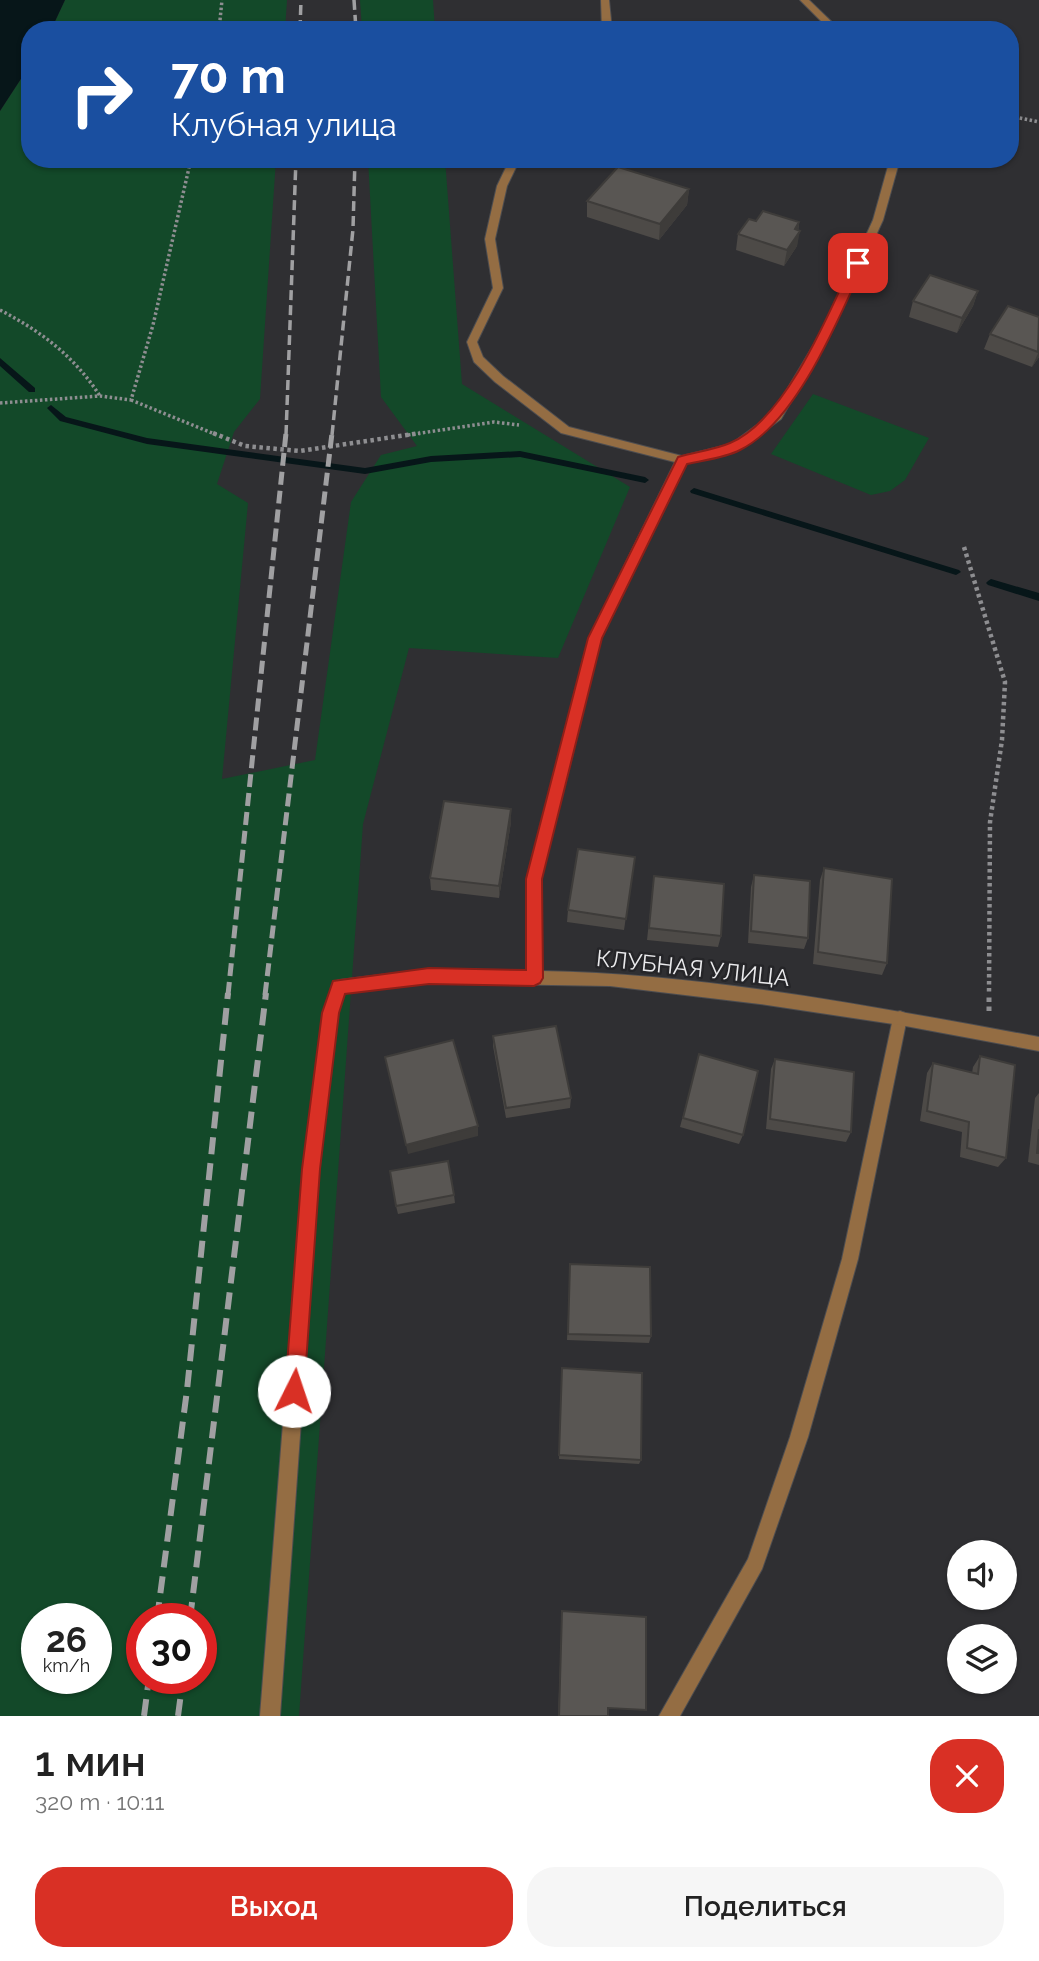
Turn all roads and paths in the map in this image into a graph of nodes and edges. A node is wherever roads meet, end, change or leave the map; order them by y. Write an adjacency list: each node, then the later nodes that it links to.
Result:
1 (222, 0): 4 (path)
2 (605, 0): 5 (street)
3 (804, 0): 6 (street)
4 (220, 21)
5 (606, 21)
6 (826, 21)
7 (1019, 118): 8 (path)
8 (1039, 121)
9 (189, 168): 14 (path)
10 (511, 168): 16 (street)
11 (892, 168): 17 (street)
12 (0, 310): 13 (path)
13 (100, 396): 14 (path); 15 (path)
14 (131, 400): 16 (path)
15 (1, 401)
16 (565, 430): 17 (street)
17 (682, 460): 19 (street)
18 (964, 547): 21 (path)
19 (534, 978): 20 (street, КЛУБНАЯ УЛИЦА); 23 (street, КЛУБНАЯ УЛИЦА)
20 (900, 1018): 21 (street, КЛУБНАЯ УЛИЦА); 24 (street)
21 (990, 1033): 22 (street, КЛУБНАЯ УЛИЦА)
22 (1039, 1044)
23 (270, 1716)
24 (669, 1716)

